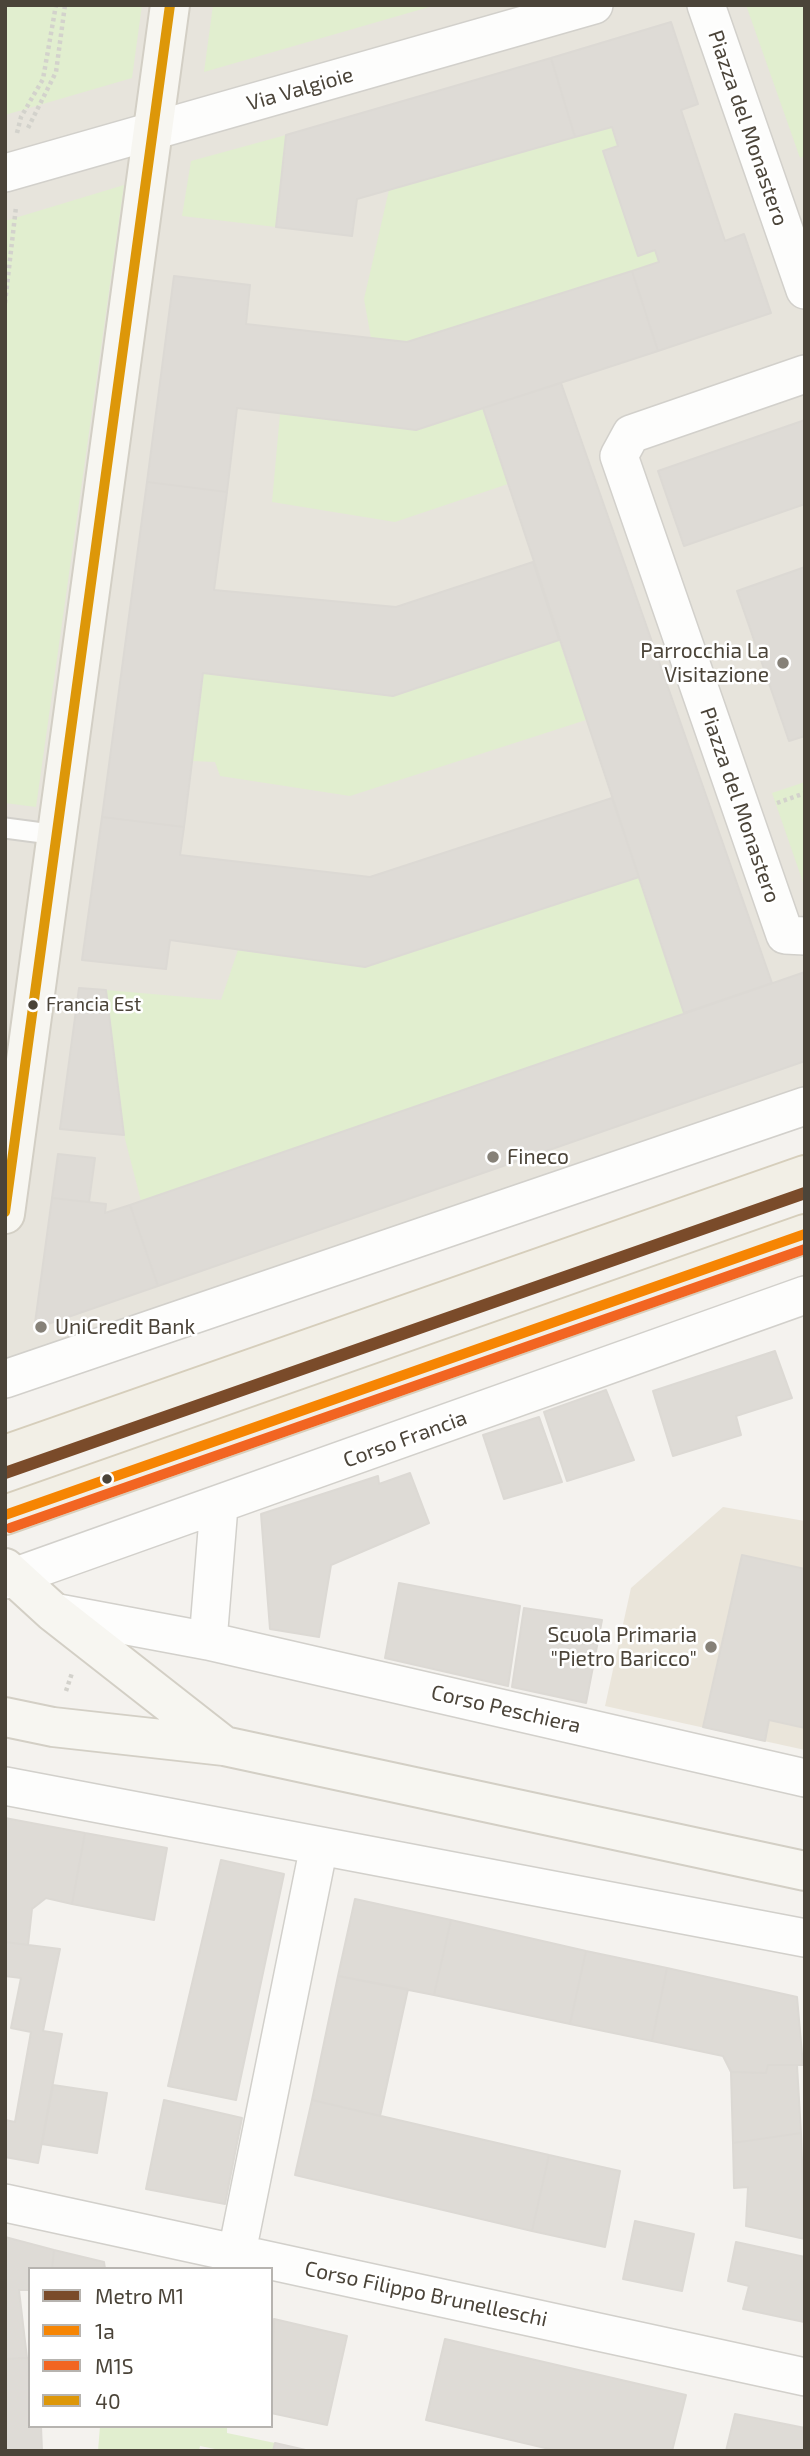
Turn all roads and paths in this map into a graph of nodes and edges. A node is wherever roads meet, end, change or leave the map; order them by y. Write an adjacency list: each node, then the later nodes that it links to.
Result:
1 (56, 5): 8 (path)
2 (65, 5): 6 (path)
3 (170, 5): 7 (street)
4 (594, 5): 7 (street, Via Valgioie)
5 (706, 5): 9 (street, Piazza del Monastero)
6 (27, 129)
7 (154, 130): 8 (street, Via Valgioie); 13 (street)
8 (11, 184): 10 (path)
9 (805, 290)
10 (5, 303)
11 (805, 374): 14 (street, Piazza del Monastero)
12 (5, 828): 13 (lane)
13 (58, 835): 17 (street)
14 (805, 936)
15 (805, 1106): 20 (street)
16 (805, 1175): 21 (main road)
17 (5, 1214)
18 (805, 1234): 23 (main road)
19 (805, 1295): 22 (street, Corso Francia)
20 (5, 1379)
21 (5, 1455)
22 (219, 1506): 24 (street, Corso Francia); 26 (street)
23 (5, 1515)
24 (8, 1575): 25 (street)
25 (53, 1612): 26 (street, Corso Peschiera); 28 (street)
26 (208, 1641): 29 (street, Corso Peschiera)
27 (5, 1717): 28 (street)
28 (224, 1746): 32 (street)
29 (805, 1778)
30 (5, 1786): 31 (street)
31 (319, 1846): 33 (street); 35 (street)
32 (805, 1871)
33 (805, 1938)
34 (5, 2203): 35 (street, Corso Filippo Brunelleschi)
35 (237, 2252): 36 (street, Corso Filippo Brunelleschi)
36 (805, 2377)

